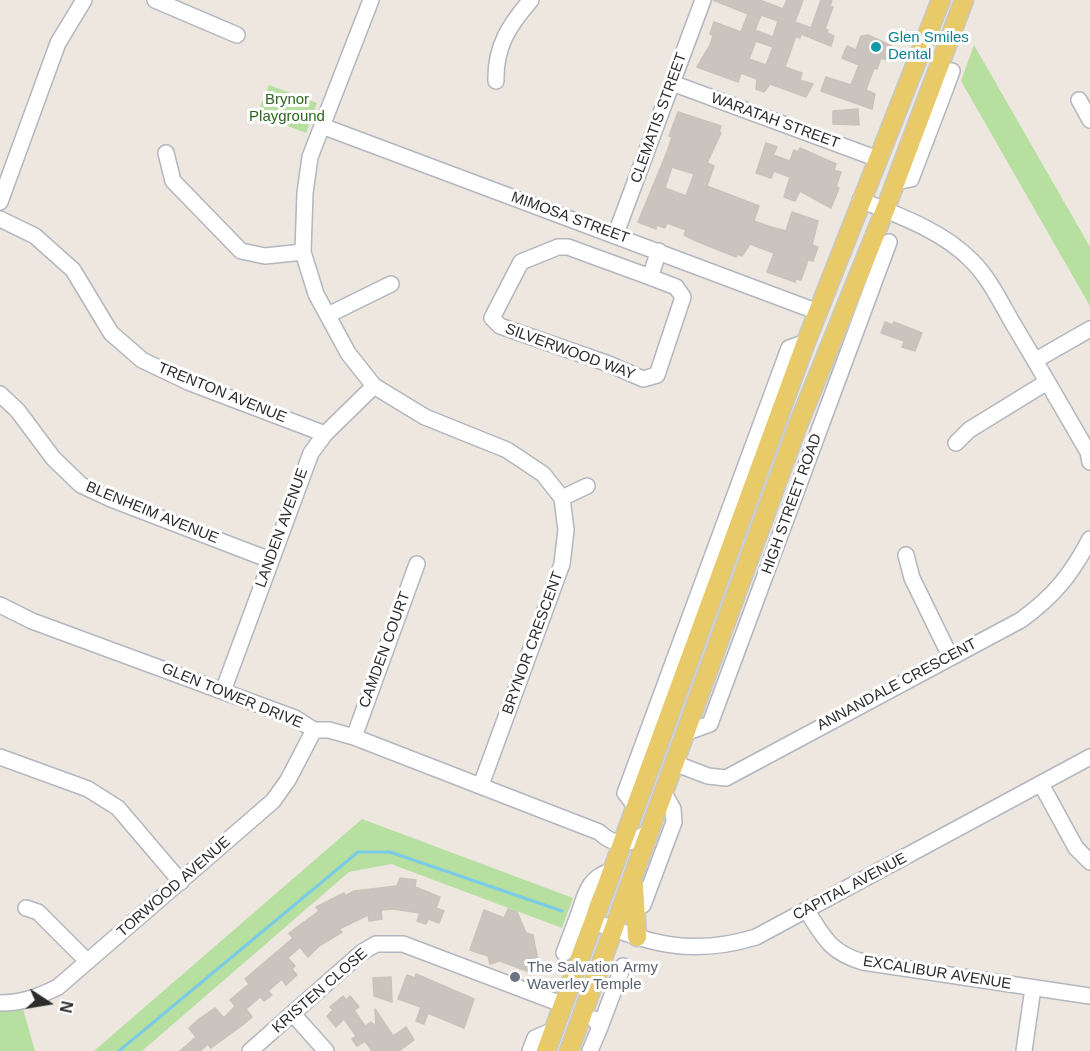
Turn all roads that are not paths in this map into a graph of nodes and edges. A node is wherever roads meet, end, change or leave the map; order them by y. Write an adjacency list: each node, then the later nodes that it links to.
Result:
1 (84, 0): 19 (street)
2 (155, 0): 8 (street)
3 (371, 0): 15 (street, BRYNOR CRESCENT)
4 (531, 0): 10 (street)
5 (703, 0): 11 (street, CLEMATIS STREET)
6 (937, 1): 7 (street); 17 (main road)
7 (962, 6): 12 (main road, HIGH STREET ROAD)
8 (237, 35)
9 (952, 71): 12 (street, HIGH STREET ROAD)
10 (496, 81)
11 (672, 83): 17 (street, WARATAH STREET); 22 (street, CLEMATIS STREET)
12 (939, 85): 20 (main road, HIGH STREET ROAD)
13 (1079, 100): 14 (street)
14 (1090, 120)
15 (322, 126): 22 (street, MIMOSA STREET); 26 (street, BRYNOR CRESCENT)
16 (166, 153): 26 (street)
17 (878, 159): 18 (main road)
18 (860, 201): 20 (street); 23 (main road)
19 (0, 202)
20 (885, 210): 27 (main road, HIGH STREET ROAD); 33 (street)
21 (0, 219): 37 (street, TRENTON AVENUE)
22 (615, 236): 25 (street, MIMOSA STREET)
23 (844, 242): 27 (main road); 30 (main road)
24 (889, 242): 27 (street, HIGH STREET ROAD)
25 (659, 251): 28 (street); 30 (street, MIMOSA STREET)
26 (303, 252): 31 (street, BRYNOR CRESCENT)
27 (876, 253): 53 (main road, HIGH STREET ROAD)
28 (650, 277): 28 (street, SILVERWOOD WAY)
29 (391, 284): 31 (street)
30 (818, 312): 57 (main road)
31 (328, 315): 35 (street, BRYNOR CRESCENT)
32 (1090, 329): 33 (street)
33 (1036, 360): 34 (street)
34 (1047, 382): 38 (street); 39 (street)
35 (374, 386): 37 (street, LANDEN AVENUE); 41 (street, BRYNOR CRESCENT)
36 (0, 394): 44 (street, BLENHEIM AVENUE)
37 (326, 434): 44 (street, LANDEN AVENUE)
38 (956, 443)
39 (1090, 462)
40 (587, 486): 41 (street)
41 (562, 498): 55 (street, BRYNOR CRESCENT)
42 (1090, 539): 47 (street, ANNANDALE CRESCENT)
43 (906, 555): 47 (street)
44 (270, 560): 48 (street, LANDEN AVENUE)
45 (417, 564): 50 (street, CAMDEN COURT)
46 (0, 605): 48 (street, GLEN TOWER DRIVE)
47 (950, 656): 53 (street, ANNANDALE CRESCENT)
48 (223, 691): 49 (street, GLEN TOWER DRIVE)
49 (314, 729): 50 (street, GLEN TOWER DRIVE); 63 (street, TORWOOD AVENUE)
50 (354, 737): 55 (street, GLEN TOWER DRIVE)
51 (0, 757): 63 (street)
52 (1090, 757): 54 (street, CAPITAL AVENUE)
53 (674, 764): 56 (main road, HIGH STREET ROAD)
54 (1041, 784): 61 (street); 66 (street, CAPITAL AVENUE)
55 (481, 786): 59 (street, GLEN TOWER DRIVE)
56 (664, 793): 58 (main road, HIGH STREET ROAD); 62 (street, HIGH STREET ROAD)
57 (632, 814): 59 (street); 60 (main road)
58 (650, 831): 60 (street); 62 (main road, HIGH STREET ROAD)
59 (599, 832): 60 (street, GLEN TOWER DRIVE)
60 (621, 844): 67 (main road)
61 (1090, 862)
62 (640, 878): 64 (street, HIGH STREET ROAD); 68 (main road, HIGH STREET ROAD); 69 (main road)
63 (181, 882): 71 (street, TORWOOD AVENUE)
64 (643, 905)
65 (26, 908): 71 (street)
66 (807, 911): 69 (street, CAPITAL AVENUE); 73 (street, EXCALIBUR AVENUE)
67 (586, 919): 68 (street, CAPITAL AVENUE); 70 (street); 76 (main road)
68 (615, 929): 69 (street, CAPITAL AVENUE); 77 (main road, HIGH STREET ROAD)
69 (637, 937)
70 (564, 953)
71 (87, 961): 75 (street, TORWOOD AVENUE)
72 (623, 966): 79 (street)
73 (1033, 988): 74 (street, EXCALIBUR AVENUE); 87 (street)
74 (1090, 996)
75 (0, 1003)
76 (564, 1005): 78 (street, KRISTEN CLOSE); 80 (main road)
77 (585, 1007): 79 (street); 85 (main road, HIGH STREET ROAD)
78 (293, 1014): 81 (street, KRISTEN CLOSE); 82 (street)
79 (600, 1027): 86 (street)
80 (554, 1030): 83 (street); 84 (main road)
81 (250, 1051)
82 (326, 1051)
83 (530, 1051)
84 (546, 1051)
85 (569, 1051)
86 (590, 1051)
87 (1024, 1051)

